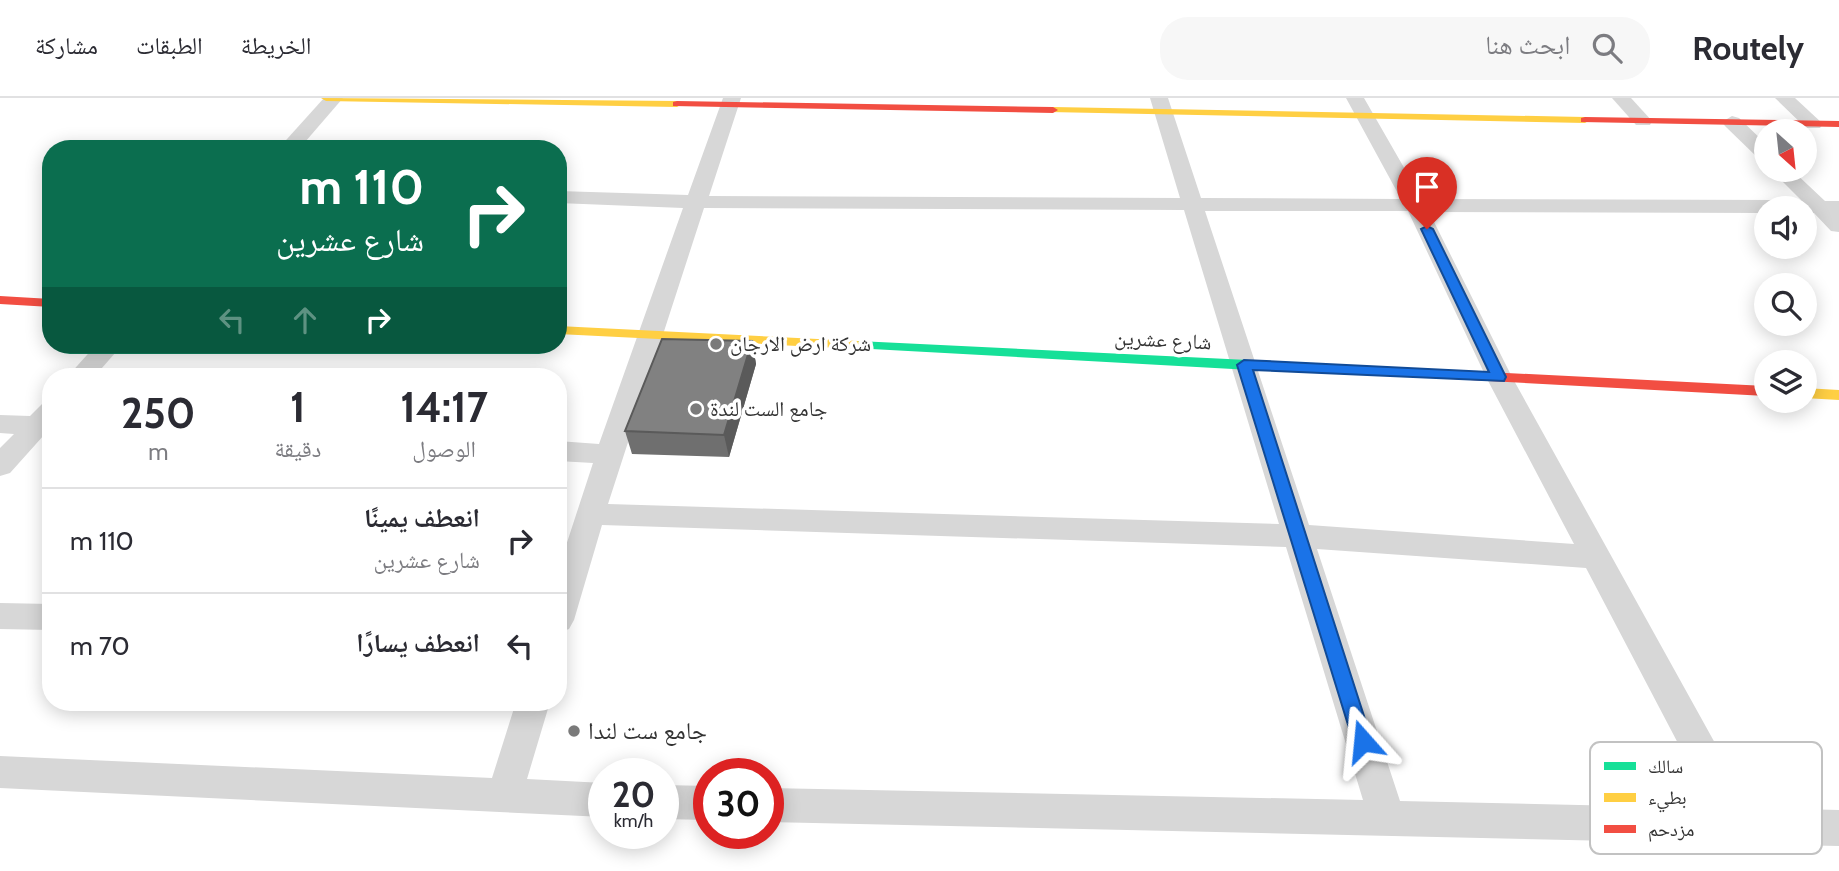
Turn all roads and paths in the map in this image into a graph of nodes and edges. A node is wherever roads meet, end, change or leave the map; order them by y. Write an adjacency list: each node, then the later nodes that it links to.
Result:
1 (326, 98): 2 (street)
2 (334, 98): 6 (street); 15 (street)
3 (1355, 98): 8 (street)
4 (1621, 98): 10 (street)
5 (1784, 98): 9 (street)
6 (731, 101): 7 (street); 19 (street)
7 (1161, 105): 8 (street); 20 (street)
8 (1365, 116): 10 (street); 21 (street)
9 (1808, 119)
10 (1643, 121): 11 (street)
11 (1732, 122): 12 (street); 16 (street)
12 (1754, 123)
13 (1817, 124): 14 (street)
14 (1839, 124)
15 (296, 140)
16 (1754, 143)
17 (1797, 182): 22 (street)
18 (567, 197): 19 (street)
19 (696, 202): 20 (street); 27 (street)
20 (1191, 204): 21 (street); 29 (street)
21 (1415, 205): 22 (street); 31 (street)
22 (1829, 207): 23 (street)
23 (1839, 226)
24 (0, 300): 25 (street)
25 (42, 302)
26 (567, 330): 27 (street, شارع عشرين)
27 (650, 335): 29 (street, شارع عشرين); 39 (street)
28 (102, 354): 30 (street)
29 (1244, 365): 31 (street, شارع عشرين); 42 (street)
30 (89, 368)
31 (1499, 377): 32 (street, شارع عشرين); 43 (street)
32 (1754, 390)
33 (1817, 394): 34 (street)
34 (1839, 395)
35 (42, 421): 36 (street)
36 (0, 424)
37 (42, 425): 40 (street)
38 (567, 452): 39 (street)
39 (609, 454): 41 (street)
40 (0, 466)
41 (591, 514): 42 (street); 44 (street)
42 (1297, 536): 43 (street); 53 (street)
43 (1596, 557): 48 (street)
44 (567, 591)
45 (0, 616): 46 (street)
46 (42, 617)
47 (530, 711): 50 (street)
48 (1696, 742)
49 (0, 772): 50 (street)
50 (504, 796): 51 (street)
51 (588, 799)
52 (784, 804): 53 (street)
53 (1387, 818): 54 (street)
54 (1590, 823)

